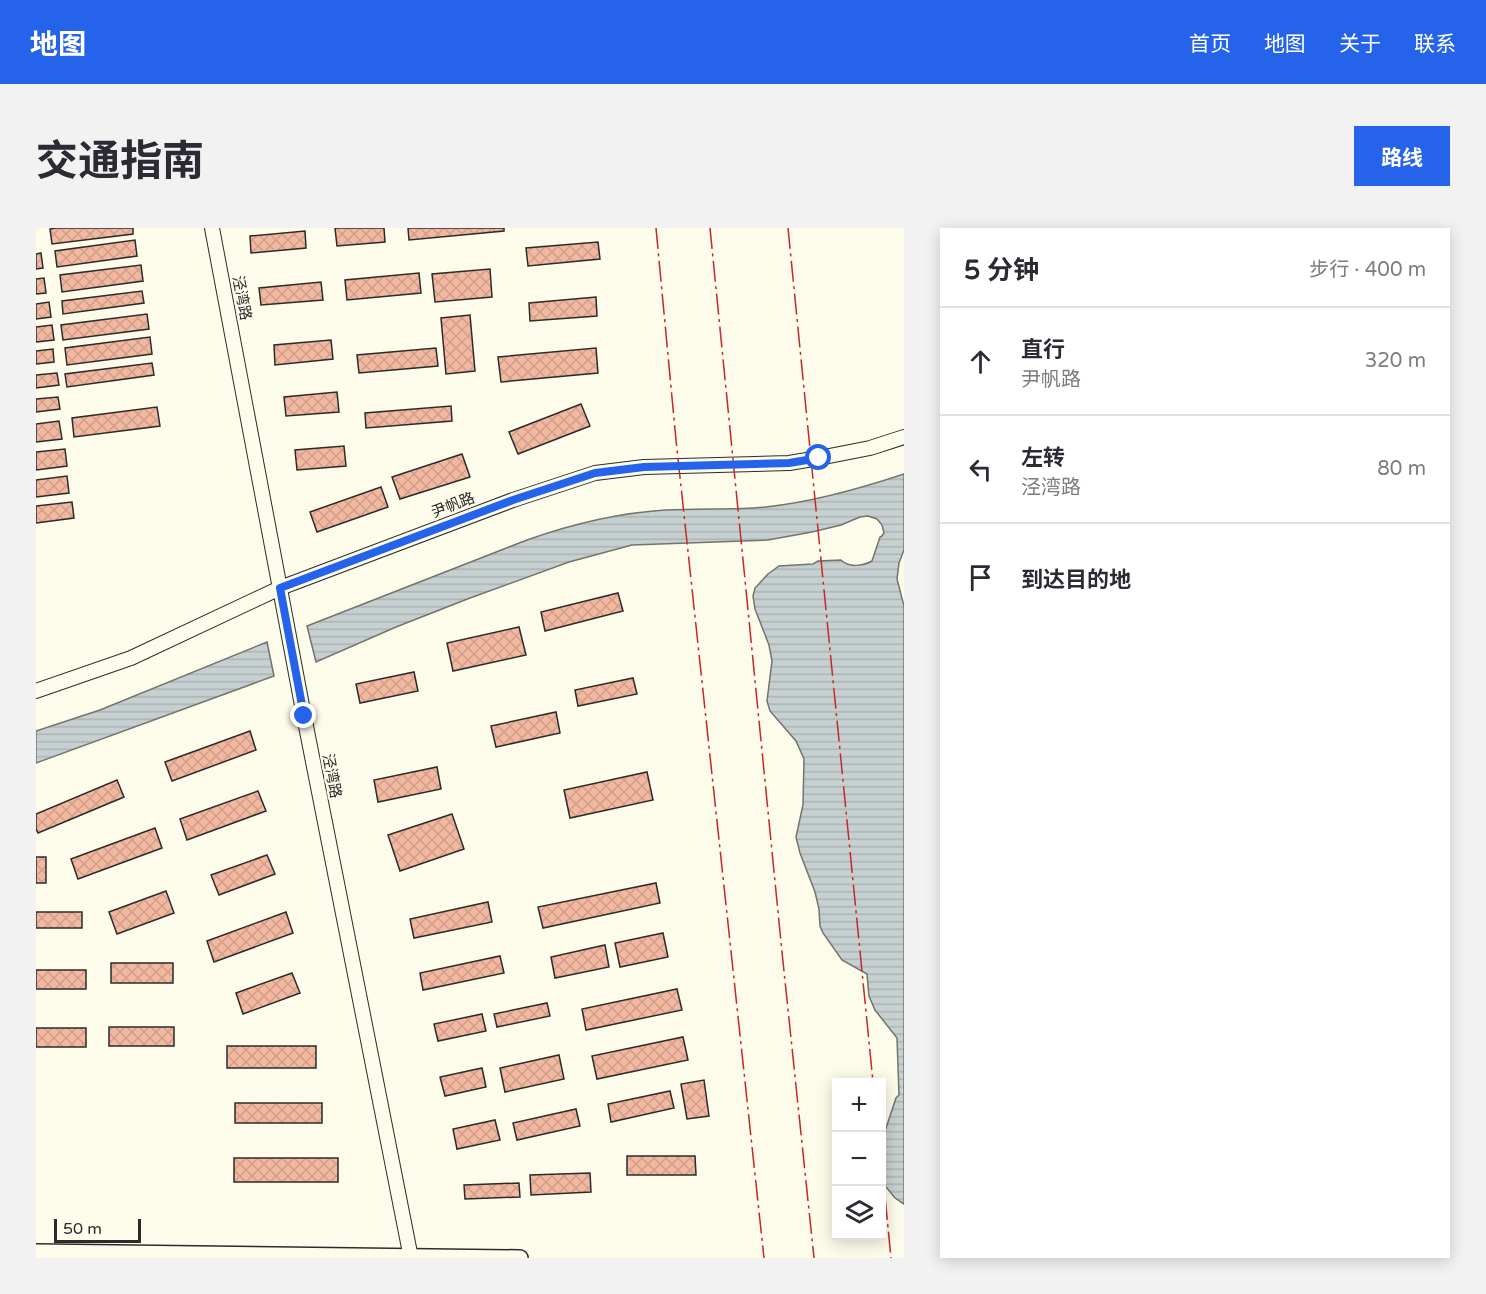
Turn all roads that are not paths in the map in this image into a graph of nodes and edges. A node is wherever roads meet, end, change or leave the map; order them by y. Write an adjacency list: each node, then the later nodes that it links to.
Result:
1 (212, 228): 3 (street, 泾湾路)
2 (904, 437): 3 (street, 尹帆路)
3 (280, 588): 4 (street, 尹帆路); 6 (street, 泾湾路)
4 (36, 691)
5 (36, 1252): 6 (main road)
6 (411, 1257): 7 (main road)
7 (520, 1258)

